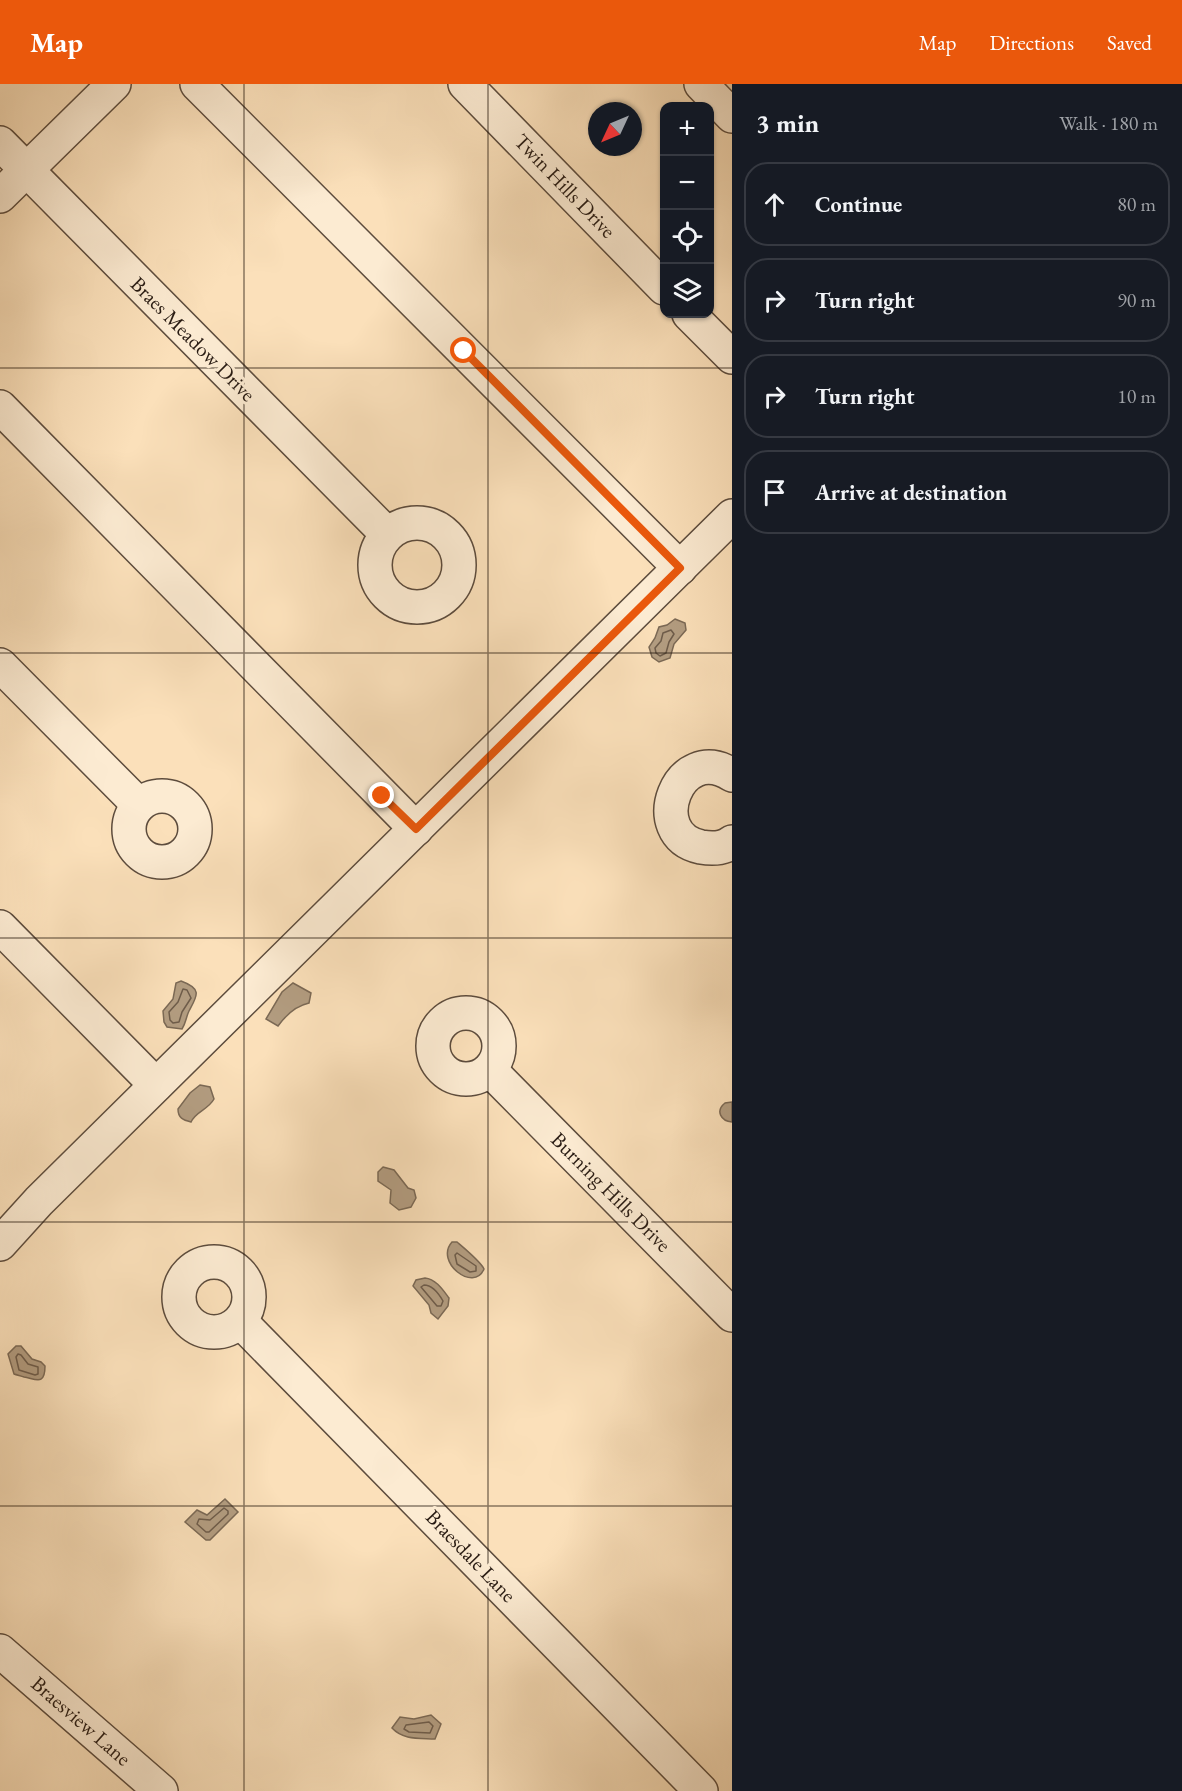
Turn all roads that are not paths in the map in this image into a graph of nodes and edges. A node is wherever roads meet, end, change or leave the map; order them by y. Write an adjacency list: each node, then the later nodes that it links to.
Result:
1 (114, 84): 7 (street)
2 (197, 84): 15 (street)
3 (465, 84): 9 (street, Twin Hills Drive)
4 (700, 84): 5 (street)
5 (732, 116)
6 (0, 143): 7 (street, Braes Meadow Drive)
7 (26, 170): 8 (street); 14 (street, Braes Meadow Drive)
8 (0, 196)
9 (660, 284)
10 (693, 318): 11 (street)
11 (732, 357)
12 (0, 407): 19 (street)
13 (732, 516): 15 (street)
14 (387, 534)
15 (680, 568): 19 (street)
16 (0, 665): 18 (street)
17 (732, 775): 20 (street)
18 (139, 805)
19 (416, 829): 23 (street)
20 (732, 842)
21 (0, 927): 23 (street)
22 (490, 1070): 25 (street, Burning Hills Drive)
23 (156, 1085): 24 (street)
24 (0, 1244)
25 (732, 1315)
26 (240, 1321): 29 (street, Braesdale Lane)
27 (0, 1651): 28 (street, Braesview Lane)
28 (161, 1791)
29 (701, 1791)

